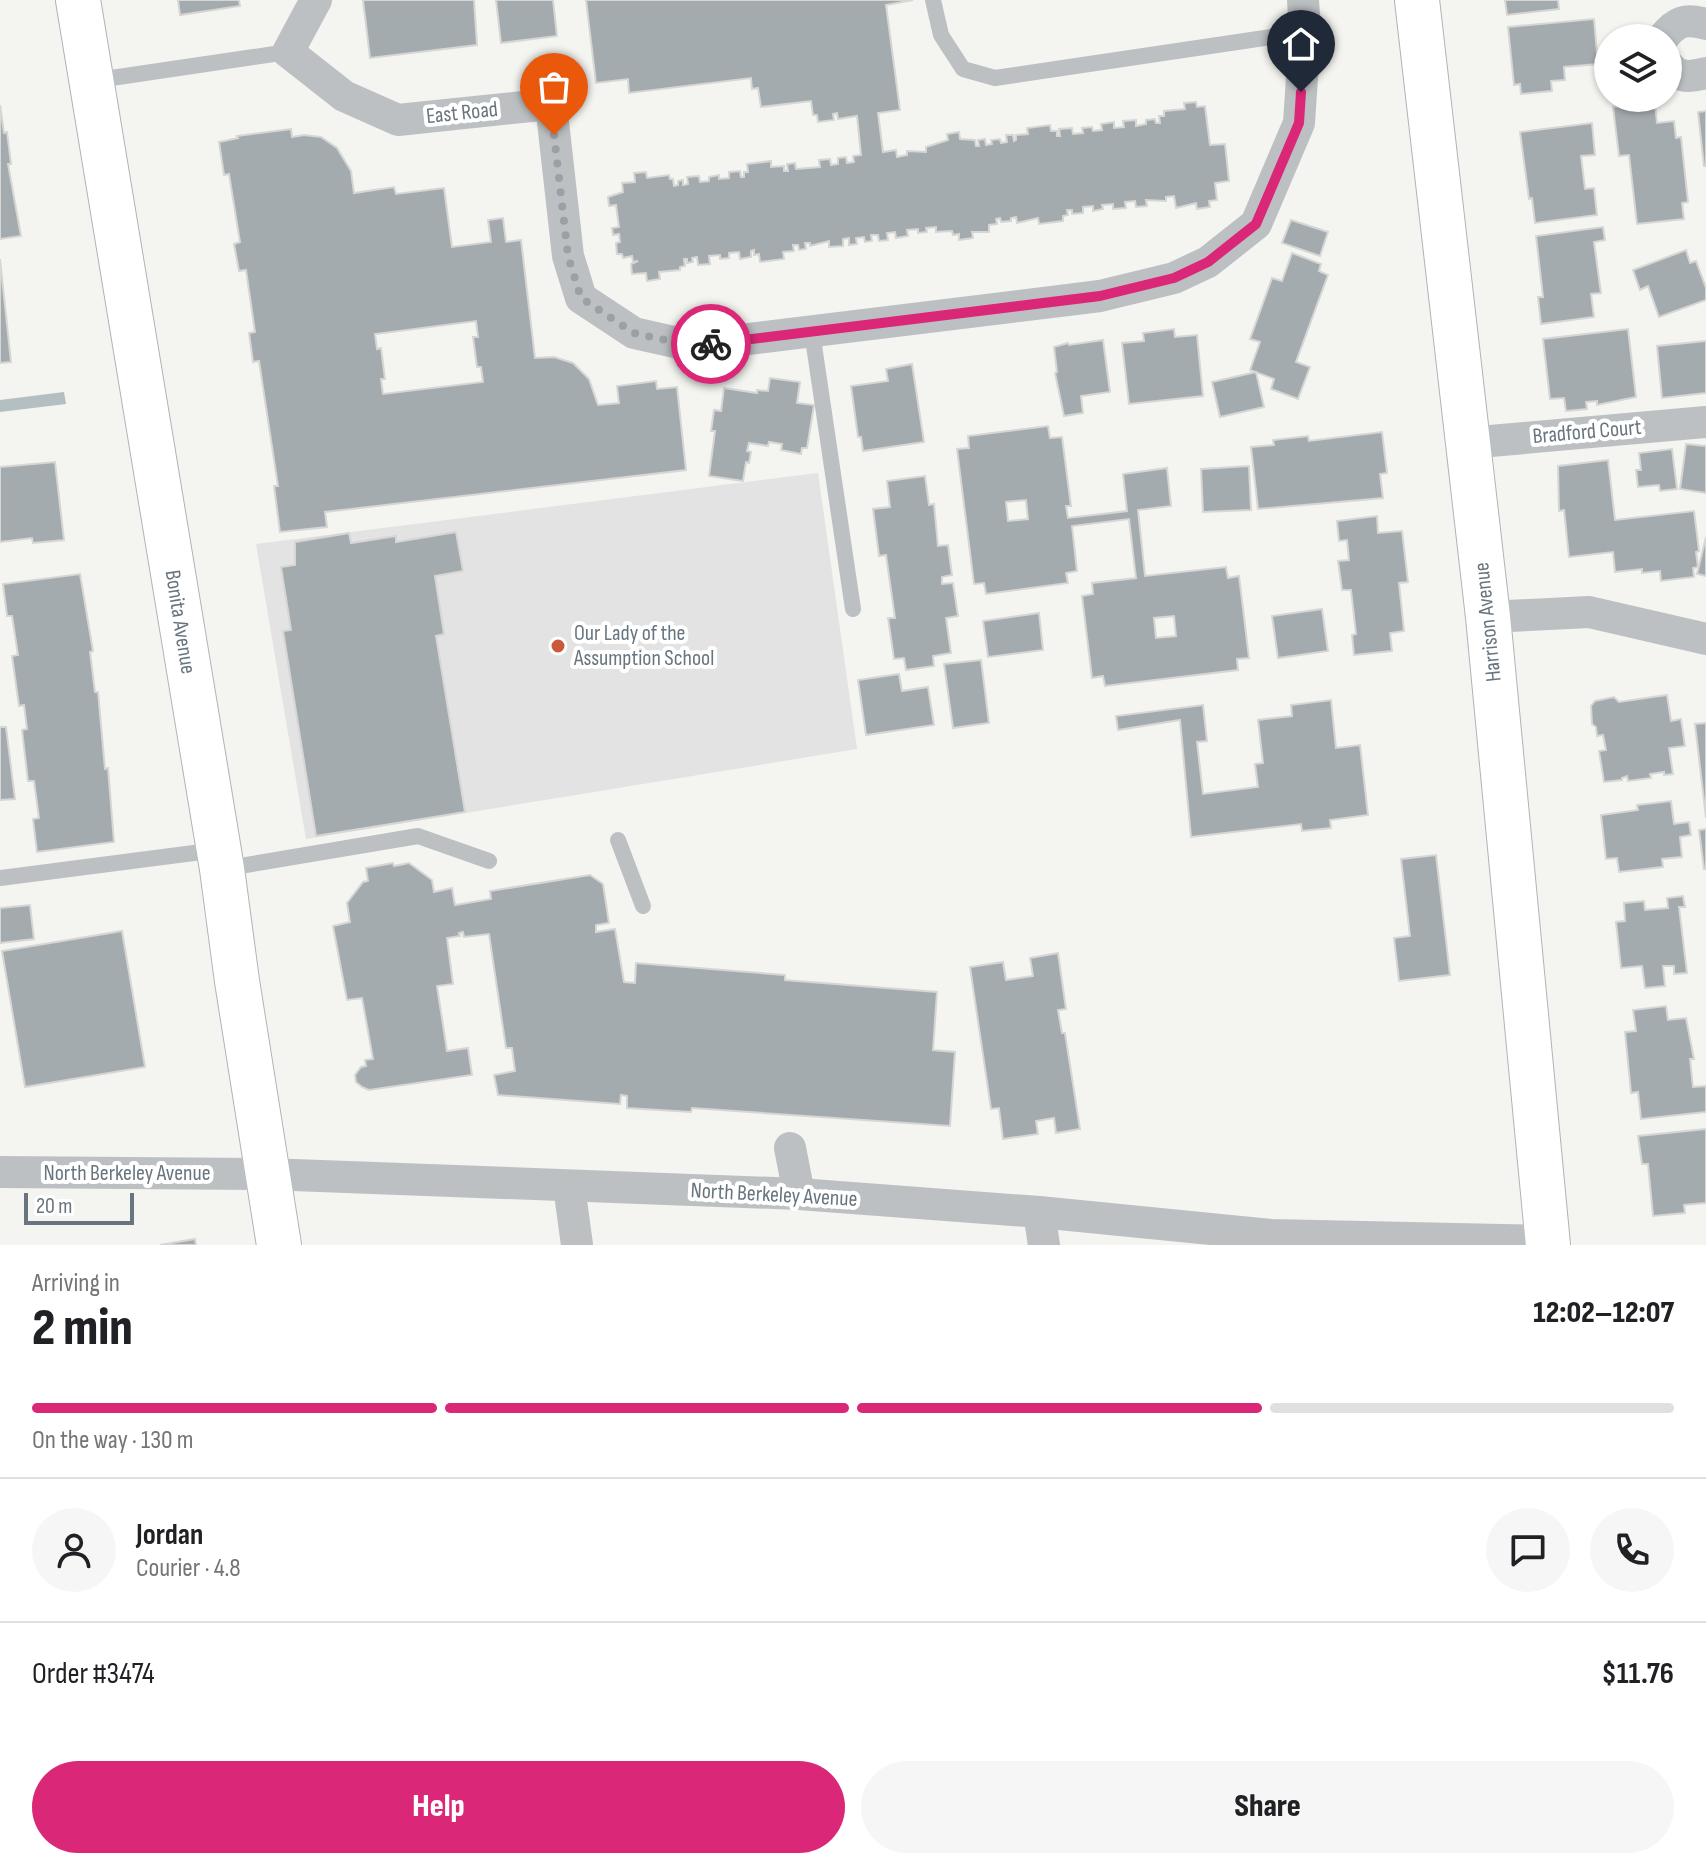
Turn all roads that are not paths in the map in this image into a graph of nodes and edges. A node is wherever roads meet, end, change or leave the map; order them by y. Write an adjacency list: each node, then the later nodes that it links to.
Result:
1 (78, 0): 12 (main road, Bonita Avenue)
2 (316, 0): 9 (street)
3 (933, 0): 8 (lane)
4 (1303, 0): 8 (street, East Road)
5 (1417, 0): 15 (main road, Harrison Avenue)
6 (1676, 24): 7 (street)
7 (1706, 24)
8 (1305, 32): 13 (street, East Road)
9 (288, 52): 12 (lane); 13 (street, East Road)
10 (1706, 73): 11 (street)
11 (1682, 76)
12 (91, 81): 20 (main road, Bonita Avenue)
13 (812, 332): 16 (lane)
14 (1706, 422): 15 (street, Bradford Court)
15 (1468, 443): 17 (main road, Harrison Avenue)
16 (853, 609)
17 (1488, 617): 18 (street); 30 (main road, Harrison Avenue)
18 (1706, 639)
19 (618, 840): 23 (lane)
20 (220, 860): 21 (lane); 22 (lane); 26 (main road, Bonita Avenue)
21 (489, 861)
22 (0, 878)
23 (643, 906)
24 (790, 1148): 28 (street)
25 (0, 1172): 26 (street, North Berkeley Avenue)
26 (267, 1174): 27 (street, North Berkeley Avenue); 31 (main road, Bonita Avenue)
27 (569, 1186): 28 (street, North Berkeley Avenue); 32 (street)
28 (799, 1194): 29 (street, North Berkeley Avenue)
29 (1039, 1212): 30 (street, North Berkeley Avenue); 33 (street)
30 (1547, 1243)
31 (279, 1245)
32 (577, 1245)
33 (1044, 1245)

